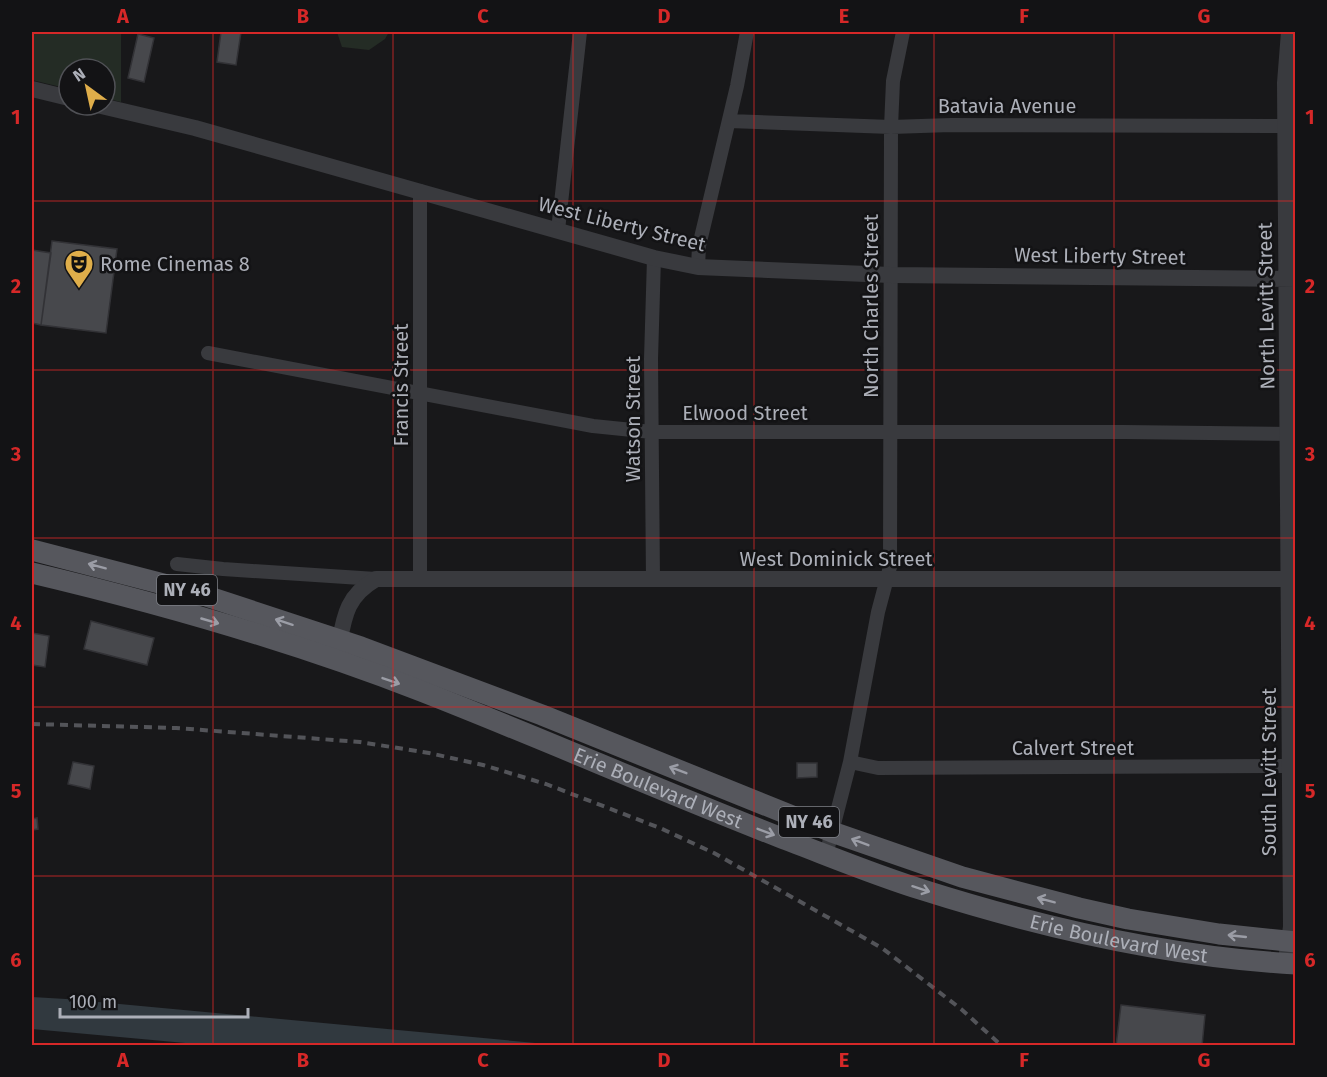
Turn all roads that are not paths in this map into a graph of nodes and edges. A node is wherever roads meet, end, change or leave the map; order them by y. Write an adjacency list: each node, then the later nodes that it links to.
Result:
1 (580, 32): 12 (street)
2 (747, 32): 8 (street)
3 (903, 32): 10 (street, North Charles Street)
4 (1289, 32): 9 (street, North Levitt Street)
5 (32, 89): 6 (street)
6 (57, 95)
7 (117, 110): 11 (street, West Liberty Street)
8 (729, 121): 10 (street, Batavia Avenue); 14 (street)
9 (1285, 126): 10 (street, Batavia Avenue); 16 (street, North Levitt Street)
10 (891, 127): 15 (street, North Charles Street)
11 (420, 191): 12 (street, West Liberty Street); 18 (street, Francis Street)
12 (558, 230): 13 (street, West Liberty Street)
13 (654, 258): 14 (street, West Liberty Street); 19 (street, Watson Street)
14 (698, 267): 15 (street, West Liberty Street)
15 (891, 275): 16 (street, West Liberty Street); 20 (street, North Charles Street)
16 (1292, 279): 21 (street, North Levitt Street)
17 (208, 353): 18 (street, Elwood Street)
18 (421, 394): 19 (street, Elwood Street); 26 (street, Francis Street)
19 (652, 432): 20 (street, Elwood Street); 28 (street, Watson Street)
20 (890, 432): 21 (street, Elwood Street); 29 (street, North Charles Street)
21 (1292, 434): 27 (street, North Levitt Street)
22 (32, 550): 30 (main road, Erie Boulevard West / NY 46, one-way to 22)
23 (177, 564): 25 (street, West Dominick Street)
24 (32, 573): 31 (main road, Erie Boulevard West / NY 46, one-way to 31)
25 (376, 579): 26 (street, West Dominick Street); 30 (street)
26 (420, 579): 28 (street, West Dominick Street)
27 (1292, 579): 29 (street, West Dominick Street); 33 (street, South Levitt Street)
28 (653, 580): 29 (street, West Dominick Street)
29 (886, 580): 32 (street, North Charles Street)
30 (340, 640): 31 (street); 34 (main road, Erie Boulevard West / NY 46, one-way to 30)
31 (335, 662): 35 (main road, Erie Boulevard West / NY 46, one-way to 35)
32 (850, 762): 33 (street, Calvert Street); 34 (street, North Charles Street)
33 (1293, 766): 36 (street, South Levitt Street)
34 (832, 832): 35 (street, North Charles Street); 36 (main road, Erie Boulevard West / NY 46, one-way to 34)
35 (826, 855): 37 (main road, Erie Boulevard West / NY 46, one-way to 37)
36 (1292, 941): 37 (street, South Levitt Street)
37 (1290, 963)

